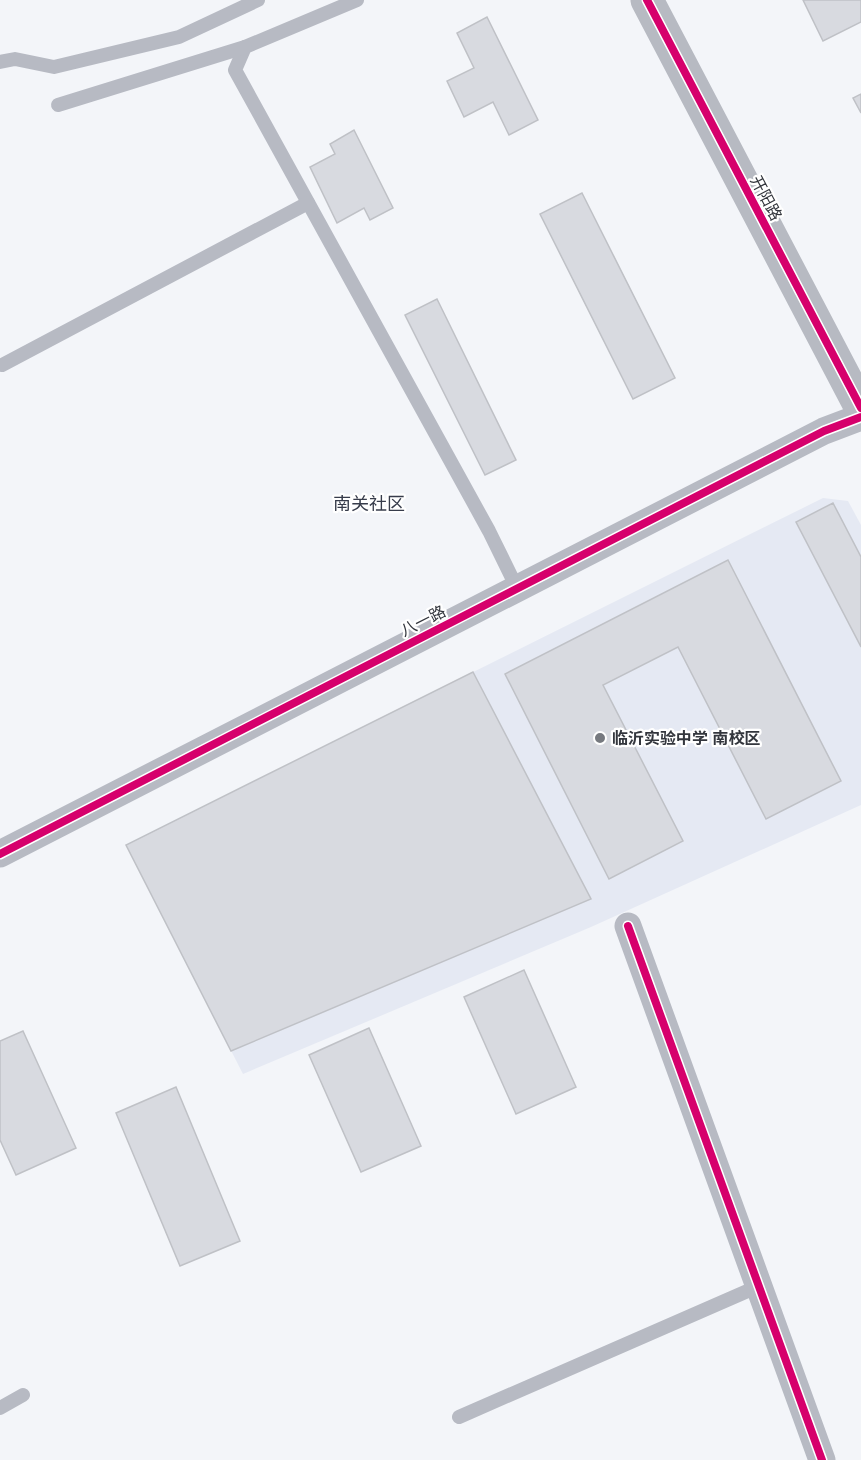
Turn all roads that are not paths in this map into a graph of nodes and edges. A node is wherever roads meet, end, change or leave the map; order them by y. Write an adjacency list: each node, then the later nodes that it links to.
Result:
1 (258, 0): 5 (lane)
2 (357, 0): 4 (lane)
3 (647, 0): 9 (street, 开阳路)
4 (245, 47): 6 (lane); 7 (lane)
5 (0, 62)
6 (58, 105)
7 (308, 202): 8 (lane); 11 (lane)
8 (2, 364)
9 (861, 408)
10 (861, 417): 11 (street, 八一路)
11 (517, 588): 12 (street, 八一路)
12 (0, 854)
13 (627, 926): 14 (street)
14 (759, 1286): 17 (lane); 18 (street)
15 (23, 1395): 16 (lane)
16 (0, 1408)
17 (459, 1417)
18 (822, 1460)

